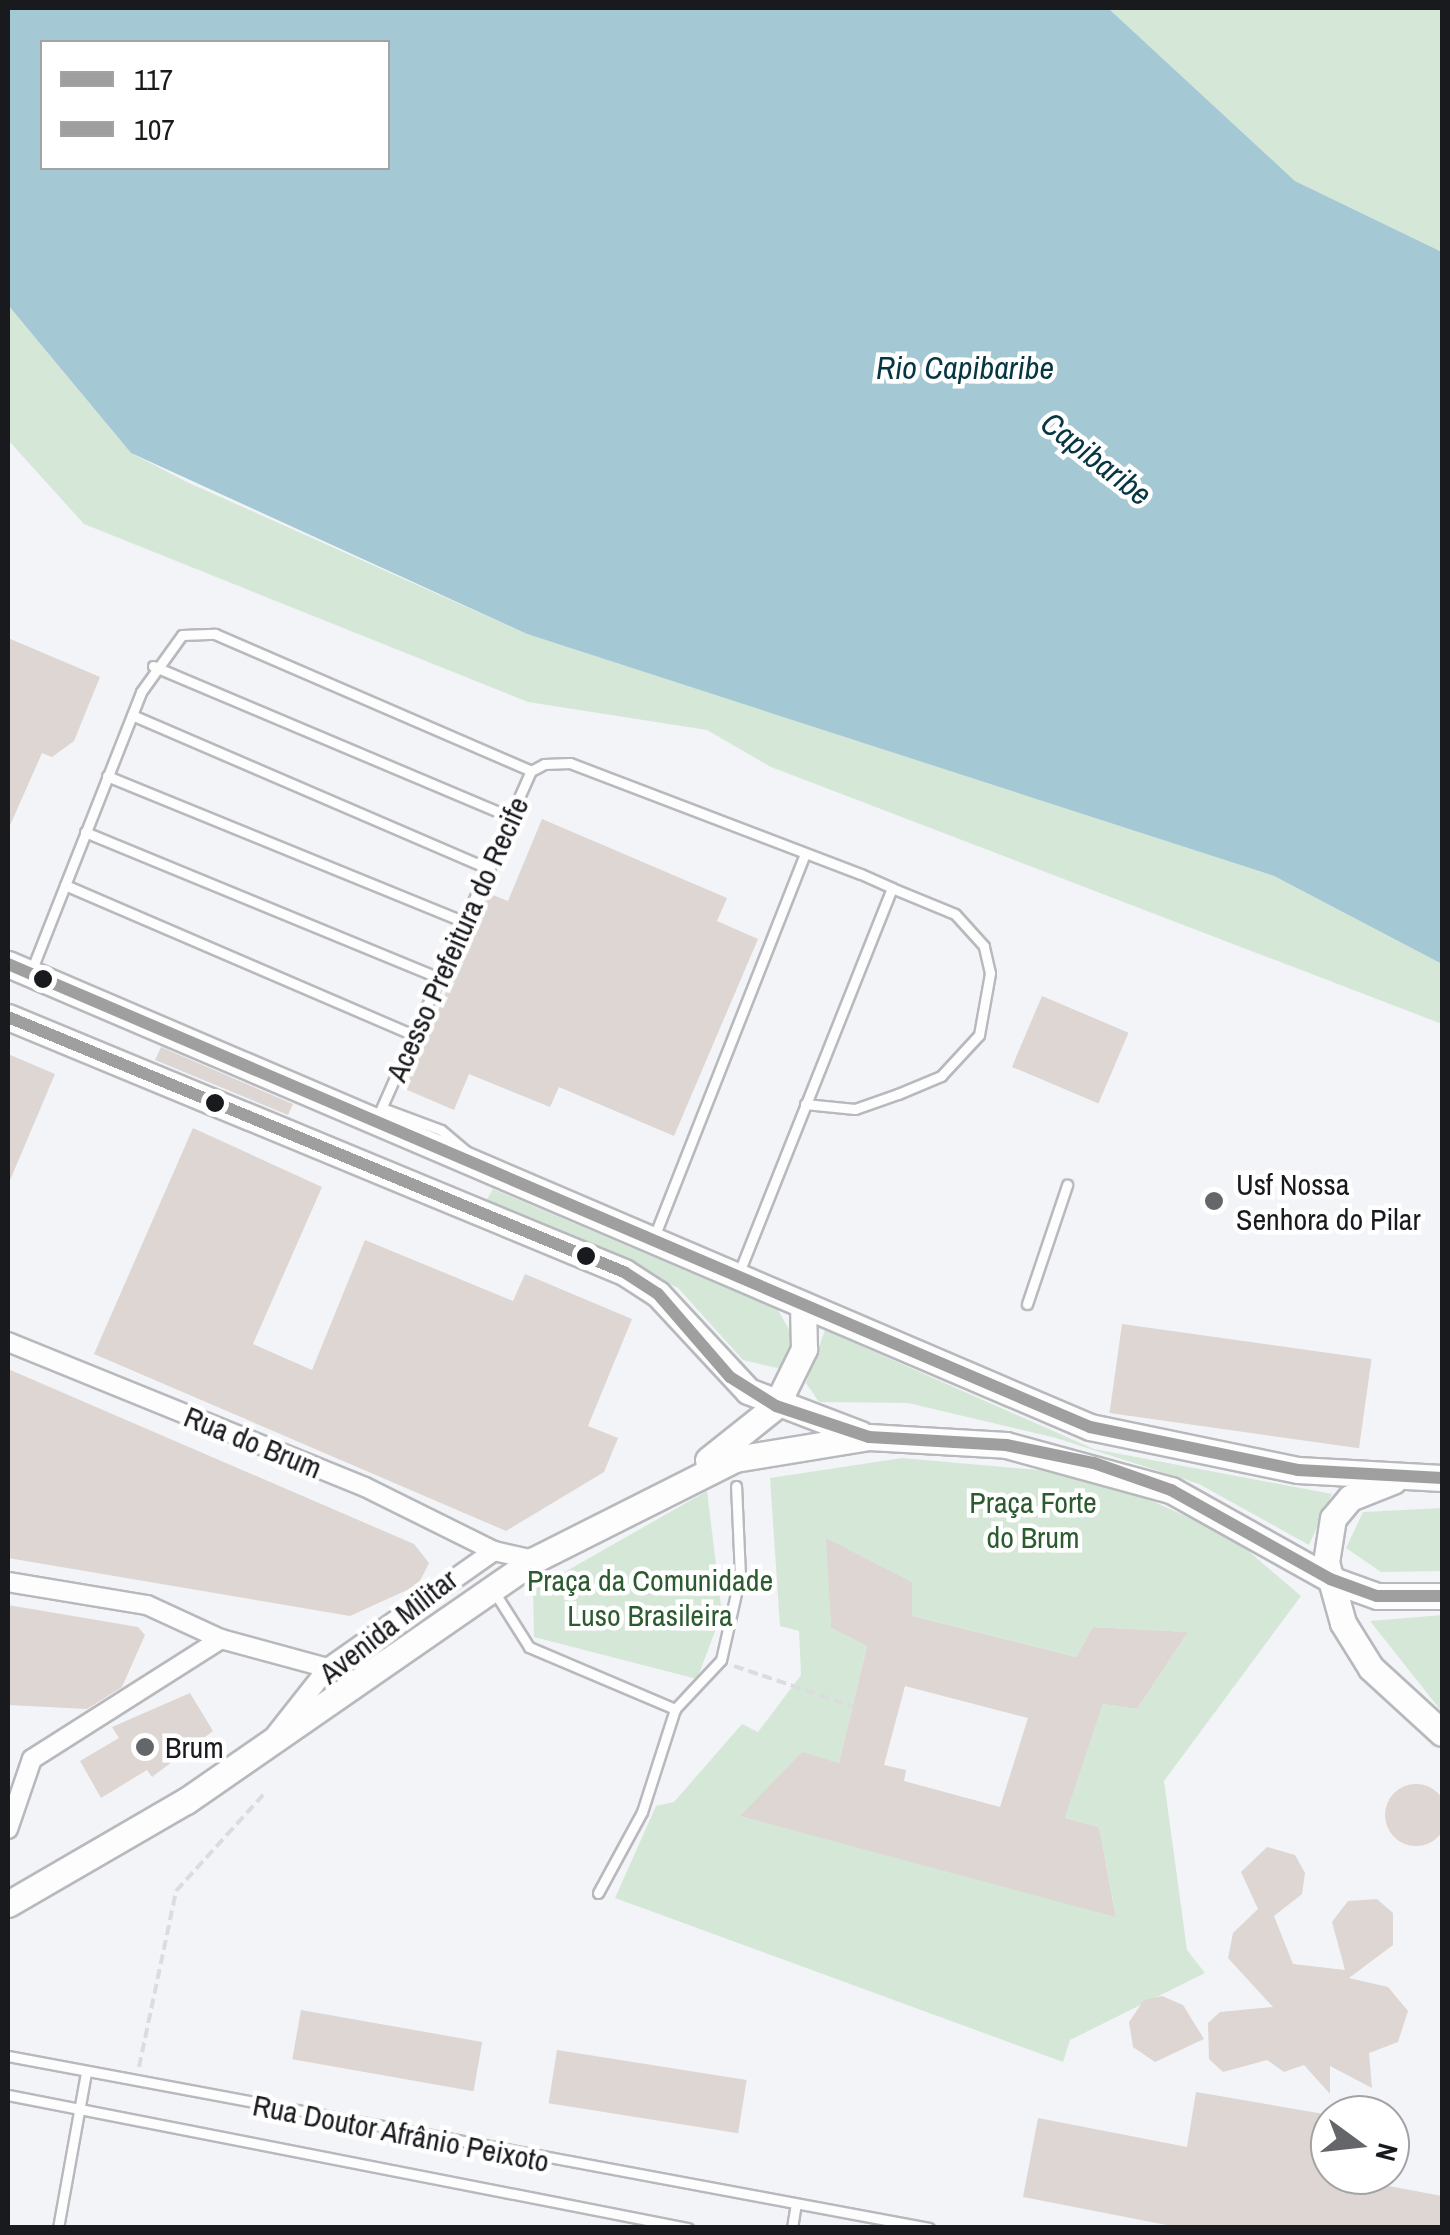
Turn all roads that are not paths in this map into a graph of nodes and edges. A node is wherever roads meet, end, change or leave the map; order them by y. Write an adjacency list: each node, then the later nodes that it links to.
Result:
1 (153, 666): 2 (lane); 3 (lane, Acesso Prefeitura do Recife); 5 (lane)
2 (132, 715): 4 (lane); 8 (lane)
3 (531, 771): 5 (lane, Acesso Prefeitura do Recife); 7 (lane, Acesso Prefeitura do Recife)
4 (107, 776): 6 (lane); 11 (lane)
5 (511, 817): 8 (lane, Acesso Prefeitura do Recife)
6 (85, 832): 9 (lane); 13 (lane)
7 (805, 854): 10 (lane); 19 (lane)
8 (490, 869): 11 (lane, Acesso Prefeitura do Recife)
9 (65, 885): 12 (lane); 15 (lane)
10 (892, 888): 16 (lane); 16 (lane)
11 (467, 922): 13 (lane, Acesso Prefeitura do Recife)
12 (19, 969): 17 (main road)
13 (441, 979): 15 (lane, Acesso Prefeitura do Recife)
14 (8, 1017): 24 (main road)
15 (416, 1036): 17 (lane, Acesso Prefeitura do Recife)
16 (805, 1104): 20 (lane)
17 (378, 1115): 19 (main road)
18 (1067, 1185): 21 (lane)
19 (654, 1239): 20 (main road)
20 (738, 1275): 22 (main road)
21 (1027, 1304)
22 (804, 1306): 24 (main road); 26 (main road)
23 (8, 1342): 30 (street, Rua do Brum)
24 (776, 1406): 25 (main road); 28 (main road, Avenida Militar)
25 (869, 1437): 28 (main road, Avenida Militar); 32 (main road, Avenida Militar)
26 (1408, 1477): 27 (main road); 32 (main road)
27 (1442, 1478)
28 (681, 1479): 31 (main road, Avenida Militar)
29 (736, 1486): 38 (lane)
30 (494, 1551): 31 (street); 37 (street, Avenida Militar)
31 (534, 1560): 34 (main road, Avenida Militar)
32 (1330, 1579): 35 (main road, Avenida Militar); 39 (main road)
33 (8, 1582): 36 (street)
34 (492, 1587): 38 (lane); 40 (main road, Avenida Militar)
35 (1442, 1596)
36 (222, 1639): 37 (street); 41 (street)
37 (328, 1668): 40 (street, Avenida Militar)
38 (675, 1710): 42 (lane)
39 (1442, 1732)
40 (268, 1746): 43 (main road, Avenida Militar)
41 (8, 1829)
42 (598, 1893)
43 (8, 1904)
44 (8, 2056): 45 (lane, Rua Doutor Afrânio Peixoto)
45 (86, 2072): 47 (lane); 48 (lane, Rua Doutor Afrânio Peixoto)
46 (8, 2095): 47 (lane, Rua Doutor Afrânio Peixoto)
47 (77, 2110): 49 (lane); 50 (lane, Rua Doutor Afrânio Peixoto)
48 (795, 2208): 51 (lane); 52 (lane, Rua Doutor Afrânio Peixoto)
49 (58, 2228)
50 (688, 2228)
51 (792, 2228)
52 (930, 2228)

